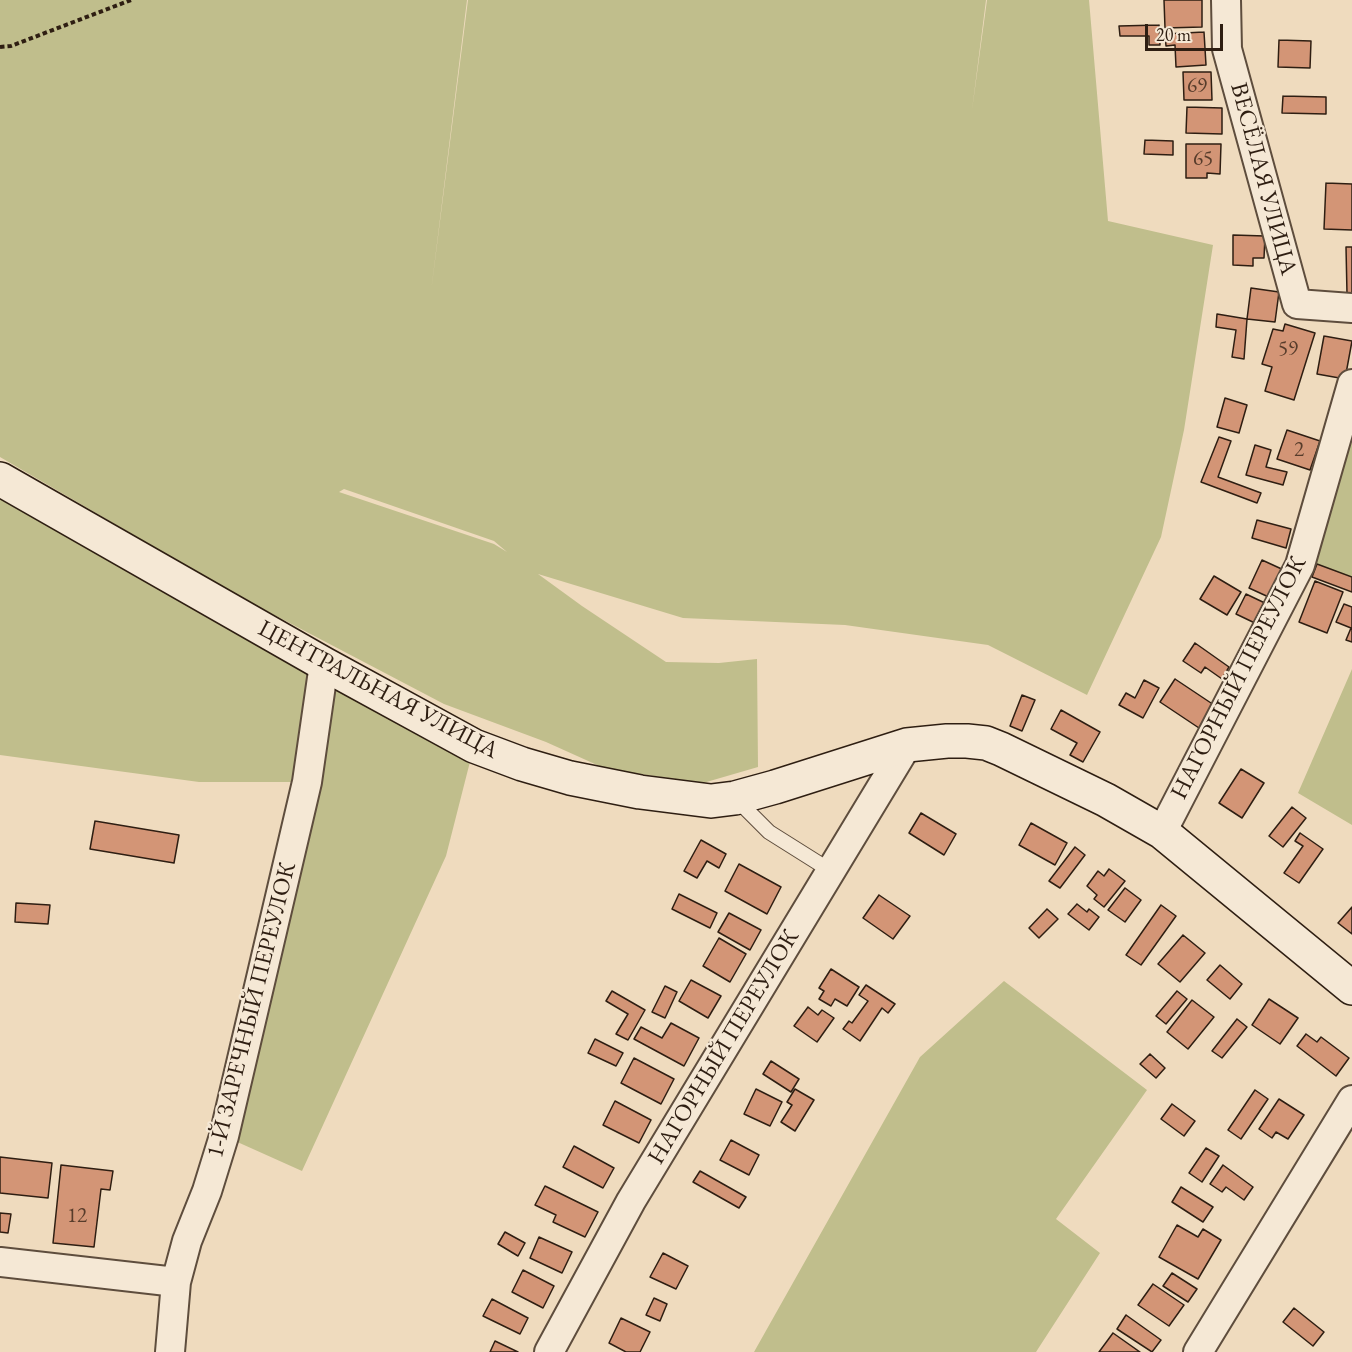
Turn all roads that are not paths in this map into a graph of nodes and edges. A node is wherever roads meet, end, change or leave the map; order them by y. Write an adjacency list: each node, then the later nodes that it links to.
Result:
1 (1226, 0): 2 (street, ВЕСЁЛАЯ УЛИЦА)
2 (1352, 308)
3 (1352, 384): 8 (street, НАГОРНЫЙ ПЕРЕУЛОК)
4 (0, 478): 5 (street, ЦЕНТРАЛЬНАЯ УЛИЦА)
5 (324, 664): 7 (street, ЦЕНТРАЛЬНАЯ УЛИЦА); 13 (street, 1-Й ЗАРЕЧНЫЙ ПЕРЕУЛОК)
6 (907, 745): 7 (street, ЦЕНТРАЛЬНАЯ УЛИЦА); 8 (street, ЦЕНТРАЛЬНАЯ УЛИЦА); 9 (street, НАГОРНЫЙ ПЕРЕУЛОК)
7 (735, 798): 9 (lane)
8 (1162, 832): 10 (street, ЦЕНТРАЛЬНАЯ УЛИЦА)
9 (831, 872): 15 (street, НАГОРНЫЙ ПЕРЕУЛОК)
10 (1352, 988)
11 (1352, 1100): 16 (street)
12 (0, 1262): 13 (street)
13 (176, 1282): 14 (street, 1-Й ЗАРЕЧНЫЙ ПЕРЕУЛОК)
14 (170, 1352)
15 (549, 1352)
16 (1198, 1352)

